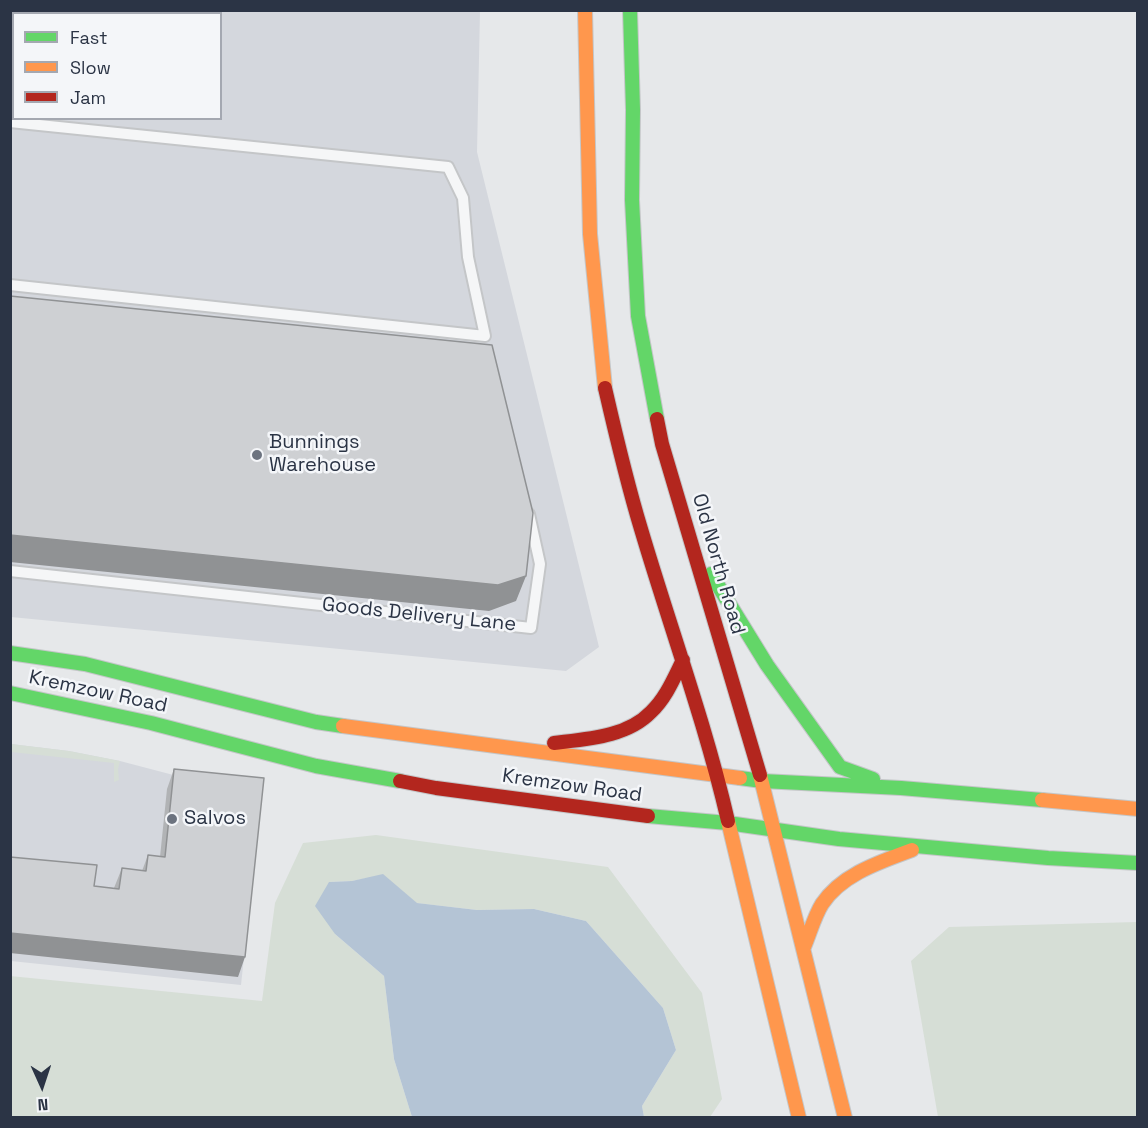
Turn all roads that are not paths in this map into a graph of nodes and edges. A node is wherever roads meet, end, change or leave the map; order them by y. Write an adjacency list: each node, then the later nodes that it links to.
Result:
1 (585, 10): 9 (main road)
2 (630, 10): 6 (main road, Old North Road)
3 (10, 122): 4 (lane)
4 (10, 285)
5 (527, 506): 7 (lane, Goods Delivery Lane)
6 (691, 541): 13 (main road, Old North Road); 14 (main road)
7 (10, 570)
8 (10, 653): 11 (main road, Kremzow Road)
9 (683, 660): 11 (main road); 12 (main road)
10 (10, 693): 16 (main road, Kremzow Road)
11 (517, 749): 12 (main road, Kremzow Road)
12 (717, 774): 13 (main road, Kremzow Road); 16 (main road)
13 (762, 781): 14 (main road, Kremzow Road); 17 (main road, Old North Road)
14 (901, 788): 15 (main road, Kremzow Road)
15 (1137, 809)
16 (728, 823): 17 (main road, Kremzow Road); 21 (main road)
17 (774, 830): 18 (main road, Kremzow Road); 20 (main road, Old North Road)
18 (920, 847): 19 (main road, Kremzow Road); 20 (main road)
19 (1137, 863)
20 (804, 947): 22 (main road, Old North Road)
21 (799, 1118)
22 (845, 1118)

